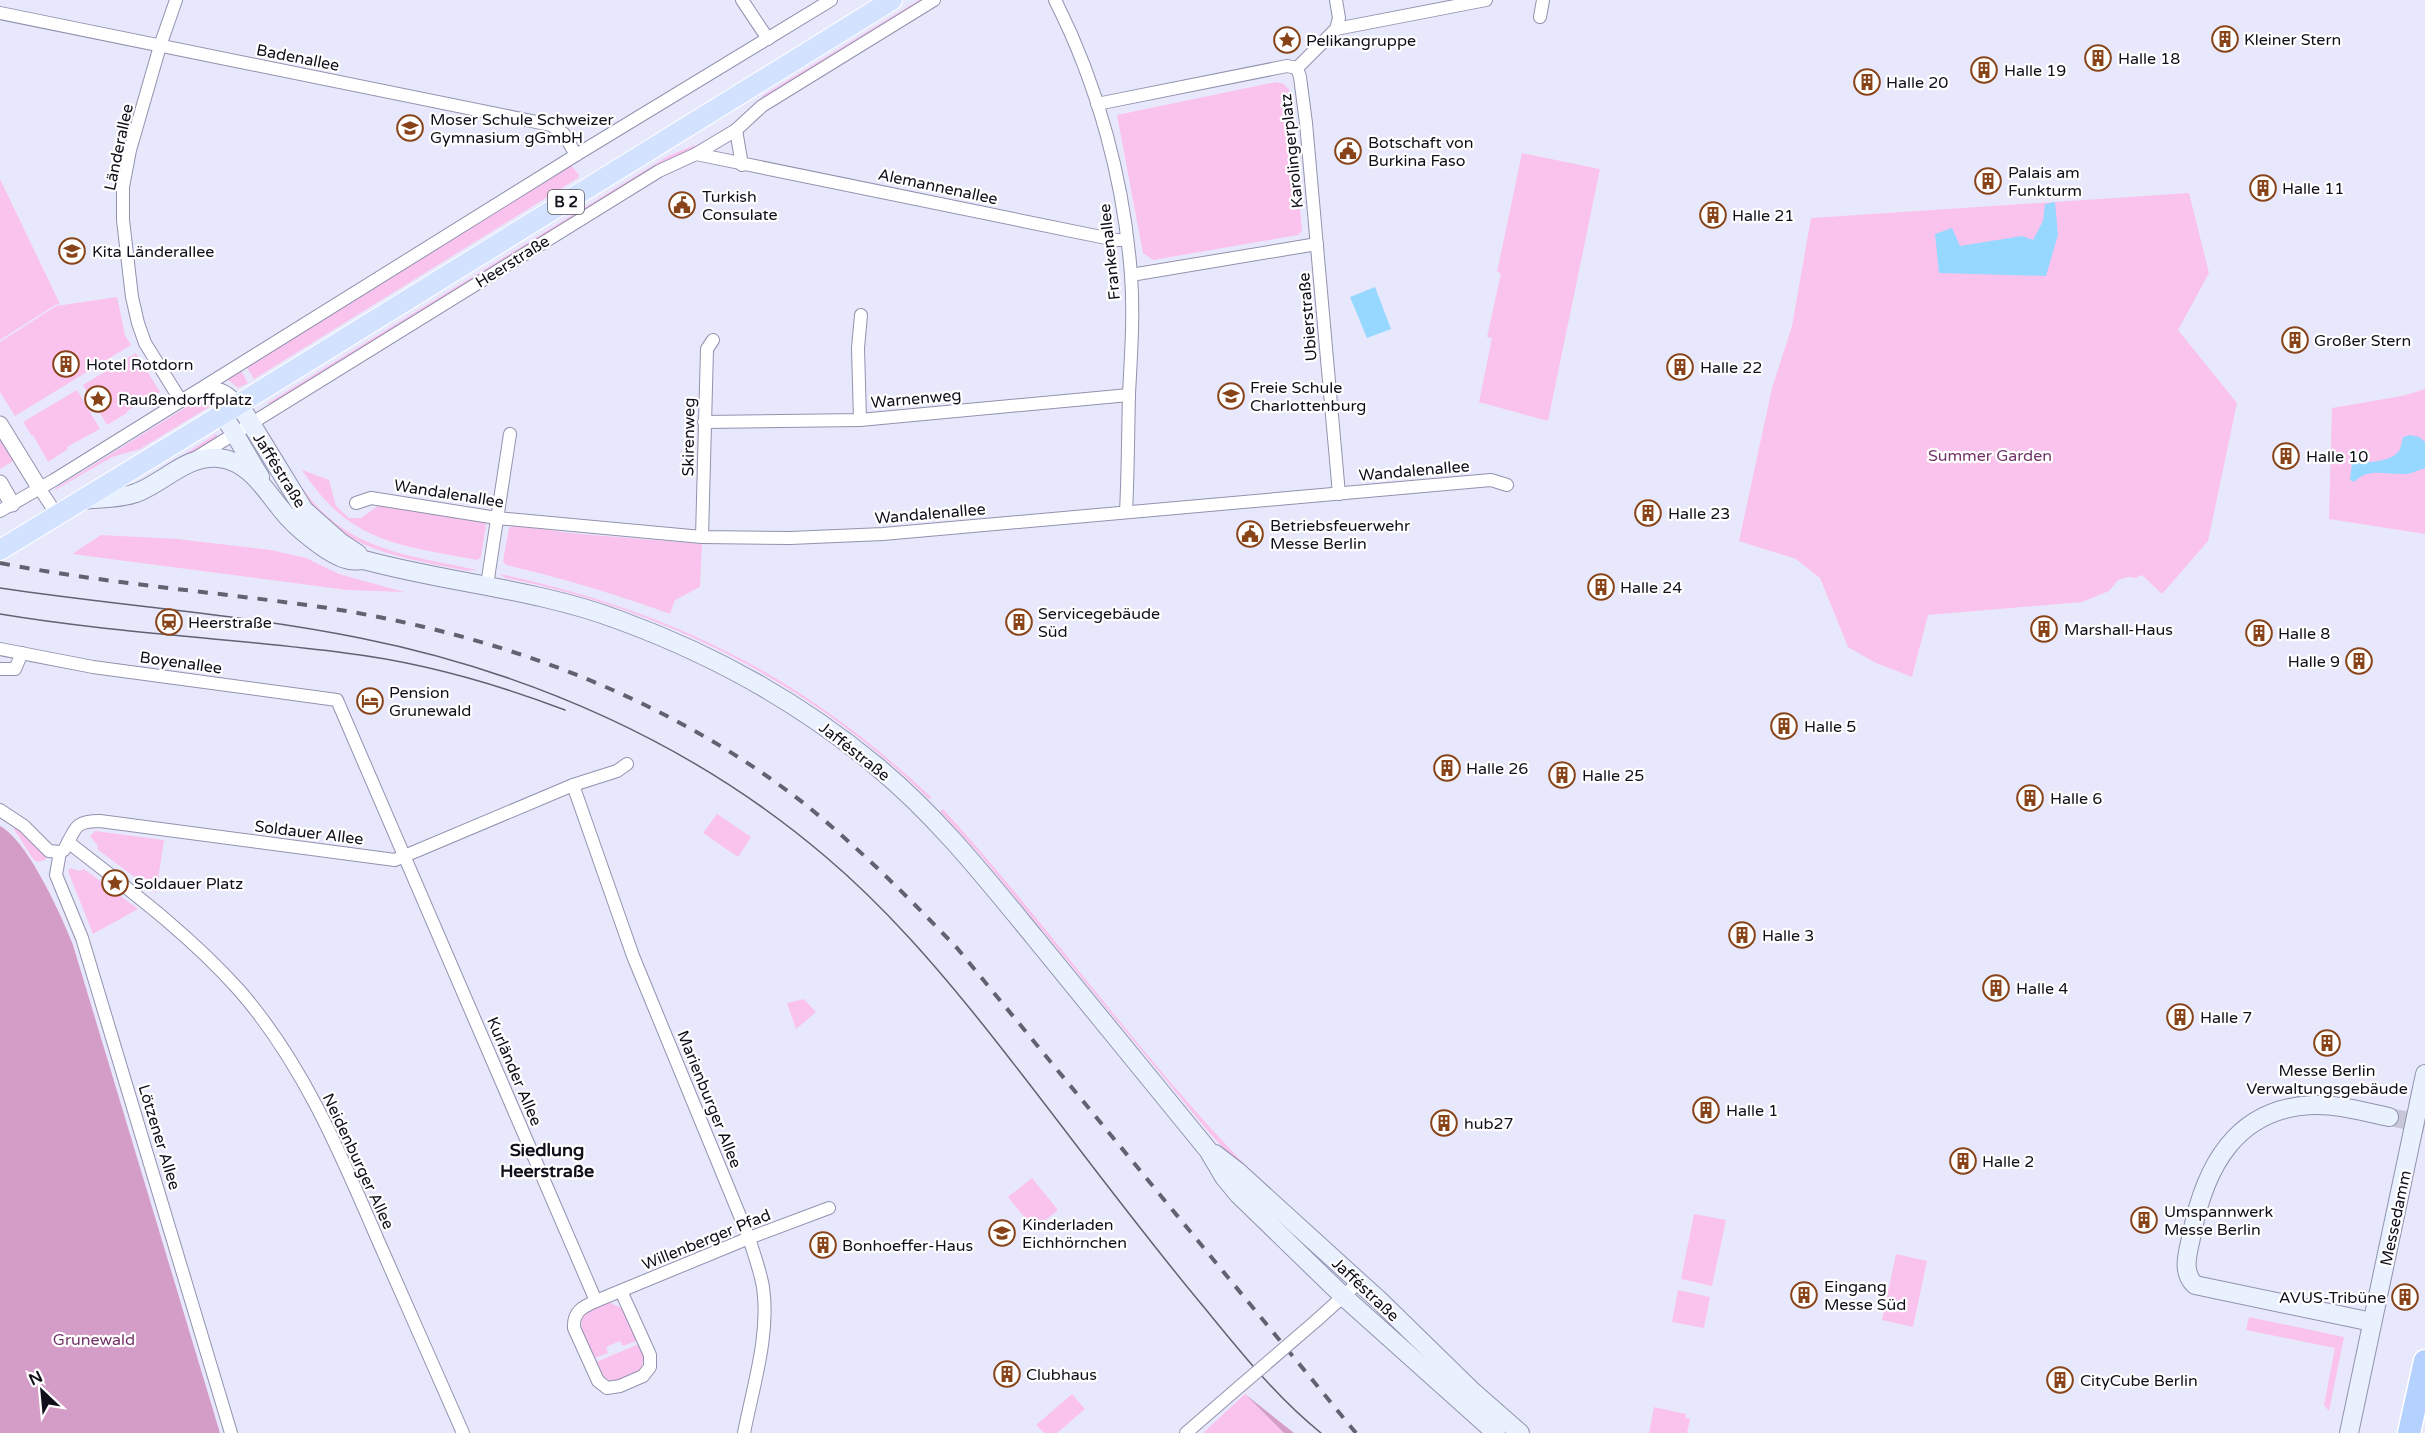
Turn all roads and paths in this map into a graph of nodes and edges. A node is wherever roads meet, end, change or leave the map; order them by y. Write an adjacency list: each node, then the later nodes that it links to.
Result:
1 (176, 0): 14 (street, Länderallee)
2 (742, 0): 13 (street)
3 (831, 0): 13 (street)
4 (892, 0): 29 (main road, Heerstraße / B 2)
5 (934, 0): 17 (street, Heerstraße)
6 (1056, 0): 16 (street, Frankenallee)
7 (1336, 0): 12 (street)
8 (1486, 0): 12 (street)
9 (1543, 0): 11 (street)
10 (0, 13): 14 (street, Badenallee)
11 (1540, 17)
12 (1336, 29): 15 (street)
13 (768, 39): 19 (street)
14 (160, 46): 19 (street, Badenallee); 28 (street, Länderallee)
15 (1297, 68): 16 (street, Karolingerplatz); 22 (street, Karolingerplatz)
16 (1097, 104): 21 (street, Frankenallee)
17 (736, 130): 18 (street, Heerstraße); 20 (street)
18 (696, 154): 20 (street, Alemannenallee); 32 (street, Heerstraße)
19 (576, 155): 26 (street)
20 (742, 165): 21 (street, Alemannenallee)
21 (1126, 240): 23 (street, Frankenallee)
22 (1317, 244): 23 (street); 41 (street, Ubierstraße)
23 (1131, 275): 27 (street, Frankenallee)
24 (861, 315): 30 (street)
25 (713, 340): 31 (street, Skirenweg)
26 (199, 390): 28 (street); 29 (street, Jafféstraße)
27 (1129, 395): 30 (street, Warnenweg); 45 (street, Frankenallee)
28 (181, 401): 39 (street)
29 (231, 409): 32 (main road, Jafféstraße); 34 (main road, Jafféstraße); 42 (main road, Heerstraße / B 2)
30 (860, 420): 31 (street, Warnenweg)
31 (704, 422): 48 (street, Skirenweg)
32 (251, 423): 34 (street, Heerstraße); 50 (main road, Jafféstraße)
33 (0, 424): 39 (street)
34 (235, 434): 36 (street, Heerstraße); 40 (main road, Jafféstraße)
35 (510, 434): 47 (street)
36 (188, 463): 40 (main road, Jafféstraße); 42 (main road, Heerstraße)
37 (0, 483): 44 (street)
38 (1507, 485): 41 (street, Wandalenallee)
39 (40, 489): 44 (street); 46 (street)
40 (269, 491): 50 (main road, Jafféstraße)
41 (1339, 494): 45 (street, Wandalenallee)
42 (81, 500): 46 (main road, Heerstraße / B 2)
43 (356, 503): 47 (street, Wandalenallee)
44 (6, 508)
45 (1126, 512): 48 (street, Wandalenallee)
46 (57, 515): 49 (main road, Heerstraße / B 2)
47 (497, 518): 48 (street, Wandalenallee); 51 (street)
48 (702, 537)
49 (3, 548)
50 (364, 560): 51 (main road, Jafféstraße)
51 (487, 585): 63 (main road, Jafféstraße)
52 (0, 649): 53 (street, Boyenallee)
53 (22, 653): 54 (street); 55 (street, Boyenallee)
54 (0, 669)
55 (337, 700): 60 (street, Kurländer Allee)
56 (627, 764): 57 (street, Soldauer Allee)
57 (573, 785): 60 (street, Soldauer Allee); 65 (street, Marienburger Allee)
58 (0, 810): 59 (street)
59 (64, 847): 60 (street, Soldauer Allee); 72 (street, Lötzener Allee); 73 (street, Neidenburger Allee)
60 (404, 856): 69 (street, Kurländer Allee)
61 (2425, 1074): 70 (main road, Messedamm)
62 (2390, 1117): 70 (main road)
63 (1208, 1150): 66 (main road, Jafféstraße); 68 (main road, Jafféstraße)
64 (829, 1209): 65 (street, Willenberger Pfad)
65 (749, 1238): 67 (street, Willenberger Pfad); 74 (street, Marienburger Allee)
66 (1359, 1282): 68 (street); 77 (main road, Jafféstraße)
67 (621, 1291): 69 (street, Willenberger Pfad); 69 (street)
68 (1343, 1296): 75 (street, bridge); 76 (main road, Jafféstraße)
69 (596, 1301)
70 (2372, 1322): 78 (main road, Messedamm)
71 (2425, 1360): 79 (highway)
72 (231, 1433)
73 (463, 1433)
74 (744, 1433)
75 (1186, 1433)
76 (1496, 1433)
77 (1520, 1433)
78 (2349, 1433)
79 (2409, 1433)

